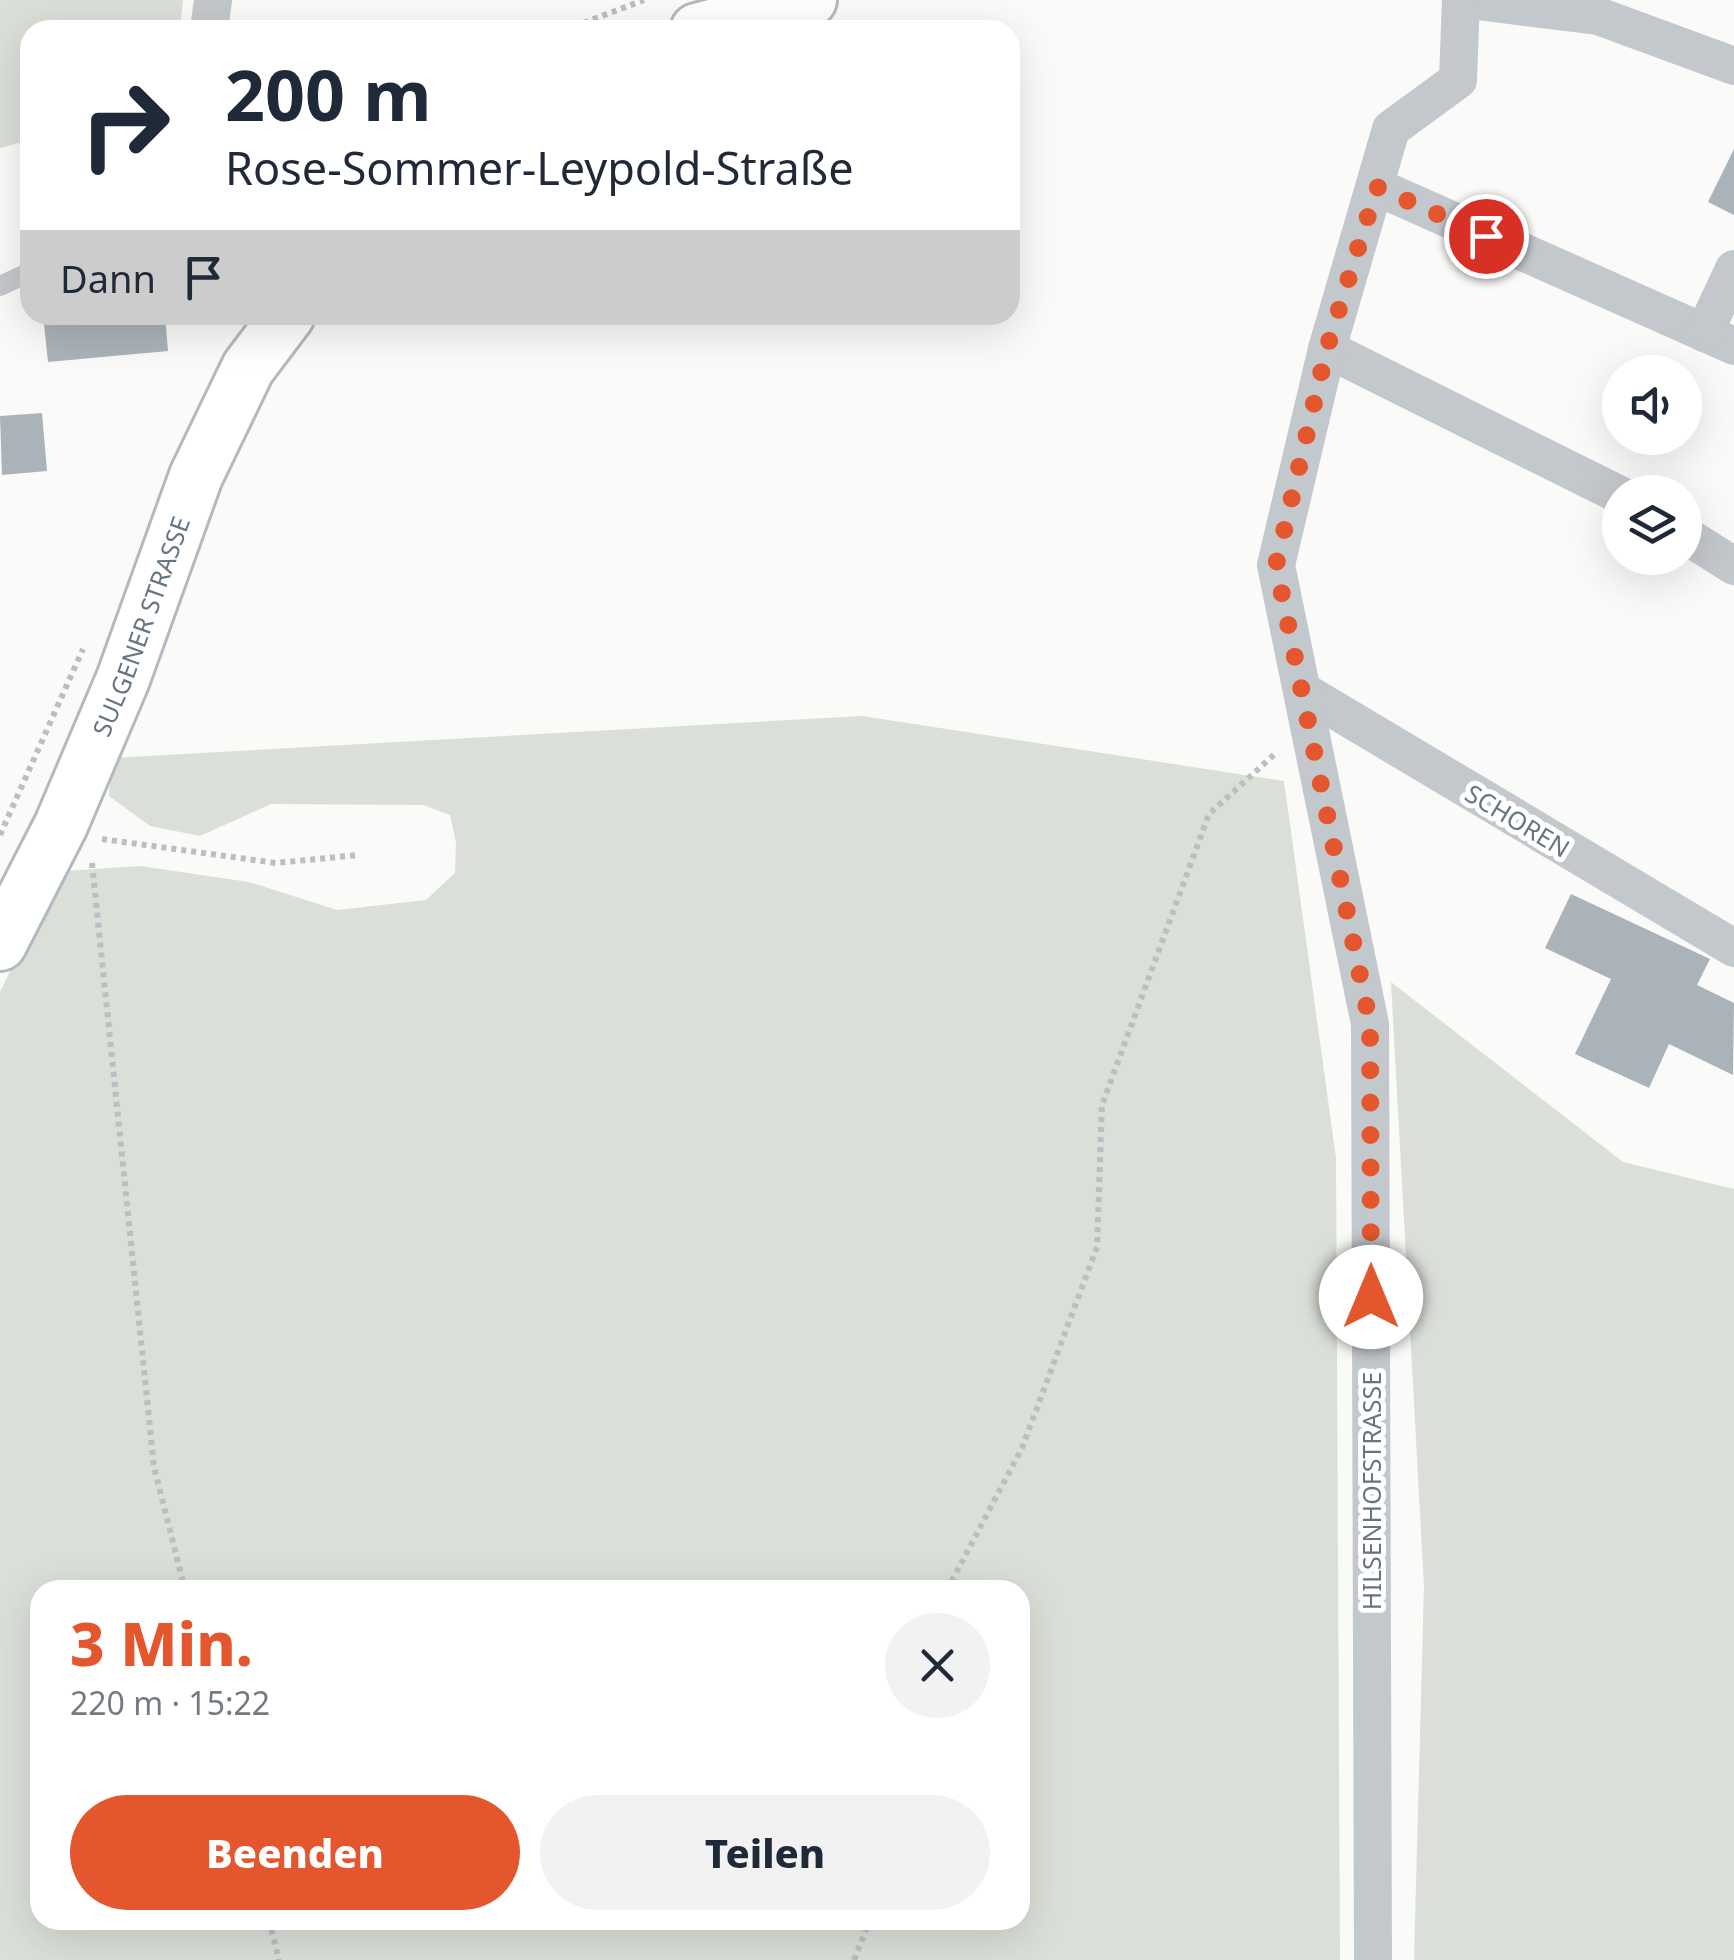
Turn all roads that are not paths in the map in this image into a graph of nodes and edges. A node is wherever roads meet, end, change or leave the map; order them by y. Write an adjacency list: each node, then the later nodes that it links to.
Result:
1 (810, 0): 4 (main road)
2 (1460, 0): 6 (street, HILSENHOFSTRASSE)
3 (1470, 0): 5 (street)
4 (734, 20)
5 (1734, 66)
6 (1377, 187): 9 (street); 10 (street, HILSENHOFSTRASSE)
7 (1734, 269): 9 (street)
8 (280, 325): 15 (main road, SULGENER STRASSE)
9 (1719, 340)
10 (1327, 348): 11 (street); 14 (street, HILSENHOFSTRASSE)
11 (1602, 485)
12 (1702, 546): 13 (street)
13 (1734, 566)
14 (1306, 707): 16 (street, SCHOREN); 17 (street, HILSENHOFSTRASSE)
15 (0, 944)
16 (1734, 948)
17 (1373, 1960)

